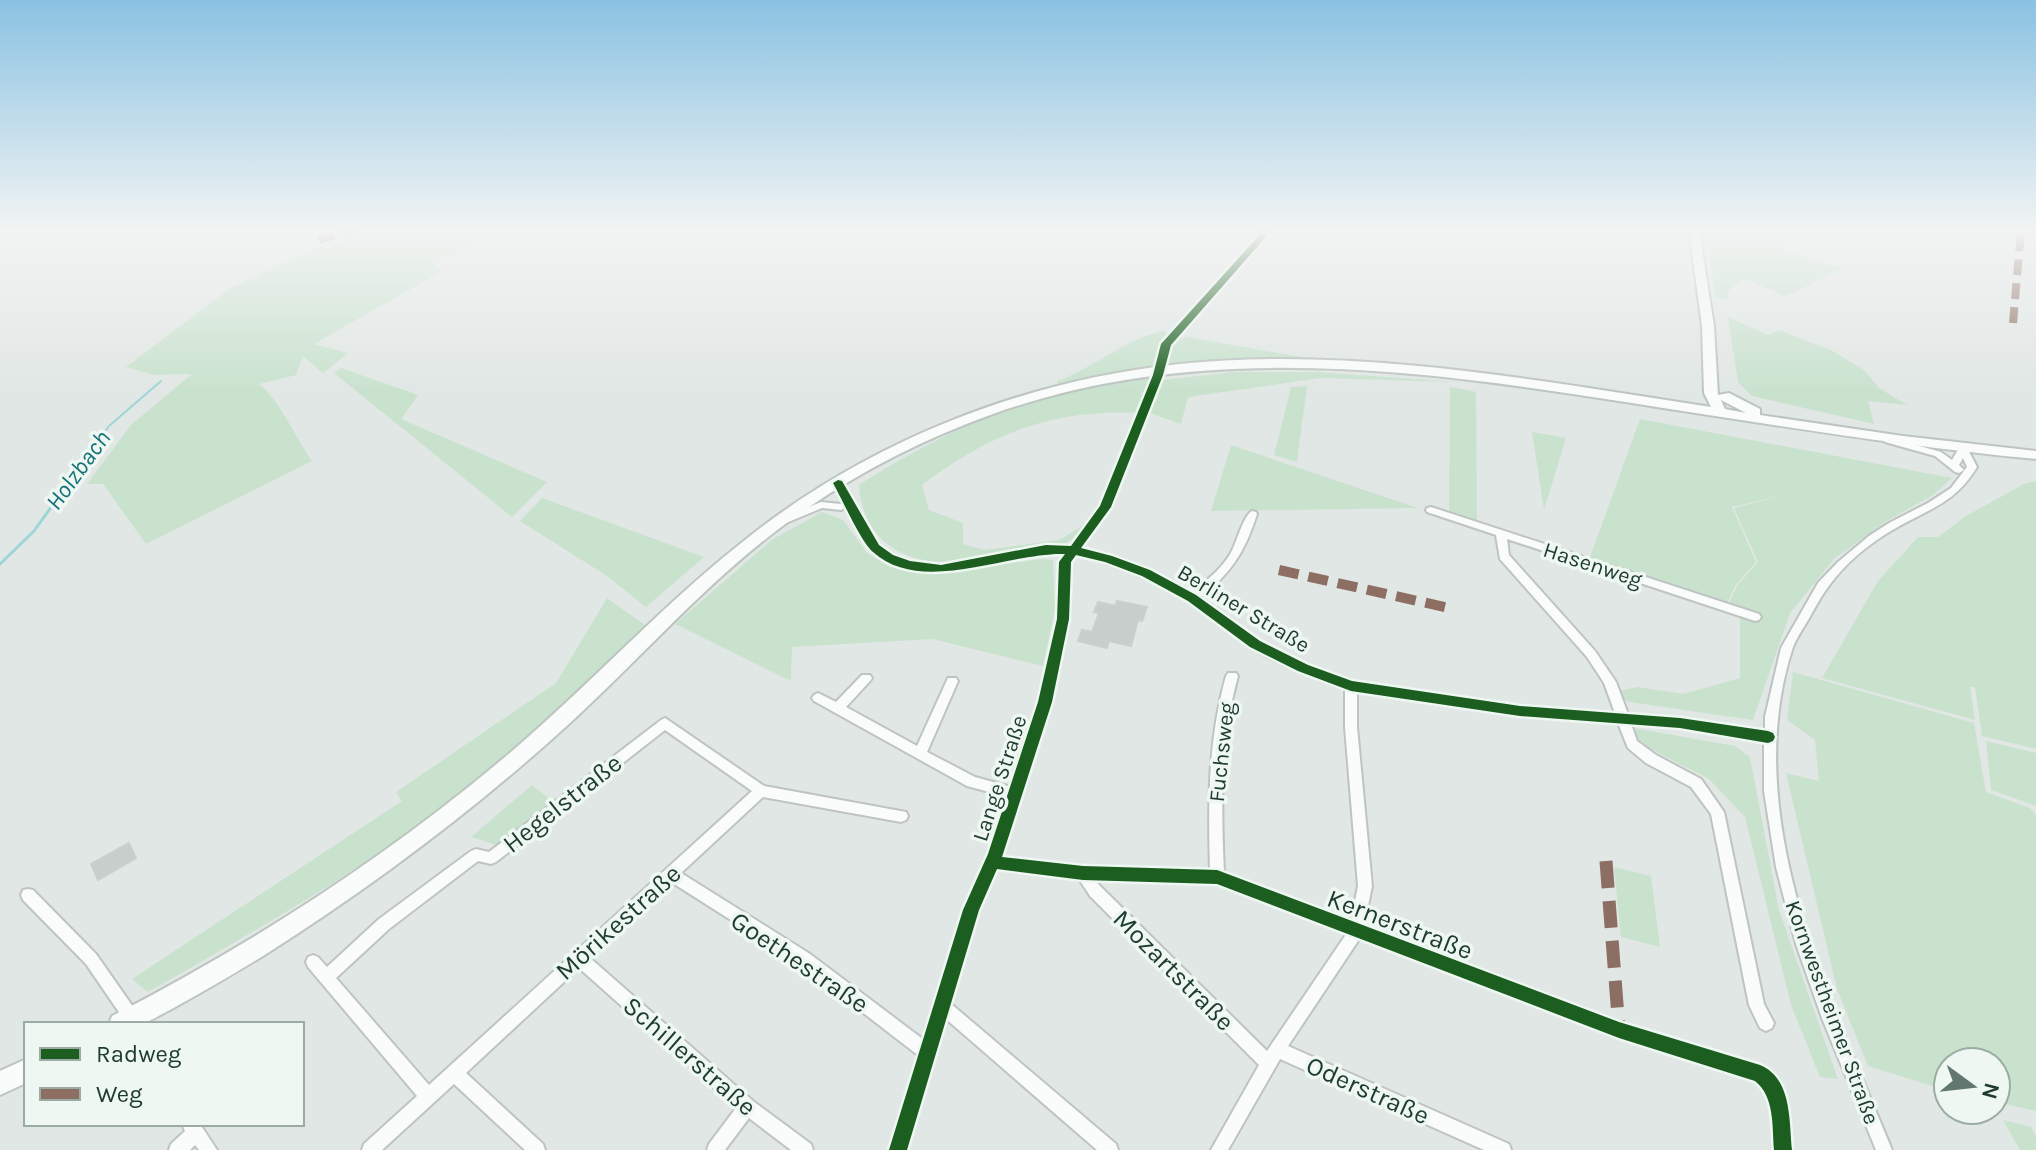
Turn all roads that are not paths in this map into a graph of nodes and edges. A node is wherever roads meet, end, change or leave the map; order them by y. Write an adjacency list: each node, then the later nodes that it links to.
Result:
1 (1701, 284): 2 (main road)
2 (1718, 395): 3 (main road); 4 (main road); 5 (main road)
3 (1667, 404): 4 (main road); 12 (main road)
4 (1723, 413): 5 (main road)
5 (1783, 422): 7 (main road)
6 (1138, 426): 19 (street, Lange Straße)
7 (1881, 438): 8 (main road); 10 (street)
8 (1963, 448): 9 (main road); 10 (street); 11 (street)
9 (2036, 455)
10 (1955, 464): 11 (street)
11 (1965, 480): 29 (street, Kornwestheimer Straße)
12 (831, 487): 13 (street, Berliner Straße); 16 (street, Berliner Straße); 17 (main road)
13 (841, 507): 16 (street, Berliner Straße); 17 (street)
14 (1431, 510): 18 (street, Hasenweg)
15 (1252, 514): 20 (street)
16 (858, 521): 19 (street, Berliner Straße)
17 (774, 524): 44 (main road)
18 (1501, 532): 21 (street, Hasenweg); 28 (street)
19 (1073, 550): 20 (street, Berliner Straße); 32 (street, Lange Straße)
20 (1192, 598): 25 (street, Berliner Straße)
21 (1755, 617)
22 (1232, 676): 37 (street, Fuchsweg)
23 (866, 678): 27 (street)
24 (952, 681): 30 (street)
25 (1351, 686): 28 (street, Berliner Straße); 39 (street)
26 (818, 698): 27 (street)
27 (838, 708): 30 (street)
28 (1622, 718): 29 (street, Berliner Straße); 45 (street)
29 (1768, 737): 65 (street, Kornwestheimer Straße)
30 (920, 754): 32 (street)
31 (761, 791): 33 (street); 36 (street, Mörikestraße); 42 (street, Hegelstraße)
32 (1016, 794): 34 (street, Lange Straße)
33 (901, 816)
34 (992, 862): 35 (street, Kernerstraße); 43 (street, Lange Straße)
35 (1083, 873): 37 (street, Kernerstraße); 47 (street, Mozartstraße)
36 (670, 874): 40 (street, Mörikestraße); 46 (street, Goethestraße)
37 (1217, 877): 39 (street, Kernerstraße)
38 (28, 895): 44 (street)
39 (1356, 932): 47 (street); 64 (street, Kernerstraße)
40 (579, 958): 49 (street, Mörikestraße); 52 (street, Schillerstraße)
41 (313, 962): 42 (street)
42 (328, 976): 51 (street)
43 (942, 1006): 46 (street, Lange Straße); 61 (street)
44 (138, 1019)
45 (1766, 1023)
46 (928, 1053): 60 (street, Lange Straße)
47 (1273, 1056): 62 (street); 63 (street, Oderstraße)
48 (24, 1072): 50 (main road)
49 (454, 1073): 51 (street, Mörikestraße); 57 (street)
50 (0, 1083)
51 (428, 1097): 56 (street, Mörikestraße)
52 (747, 1107): 58 (street); 59 (street, Schillerstraße)
53 (192, 1129): 54 (street); 55 (street)
54 (177, 1150)
55 (209, 1150)
56 (370, 1150)
57 (537, 1150)
58 (715, 1150)
59 (805, 1150)
60 (898, 1150)
61 (1110, 1150)
62 (1219, 1150)
63 (1503, 1150)
64 (1783, 1150)
65 (1884, 1150)

